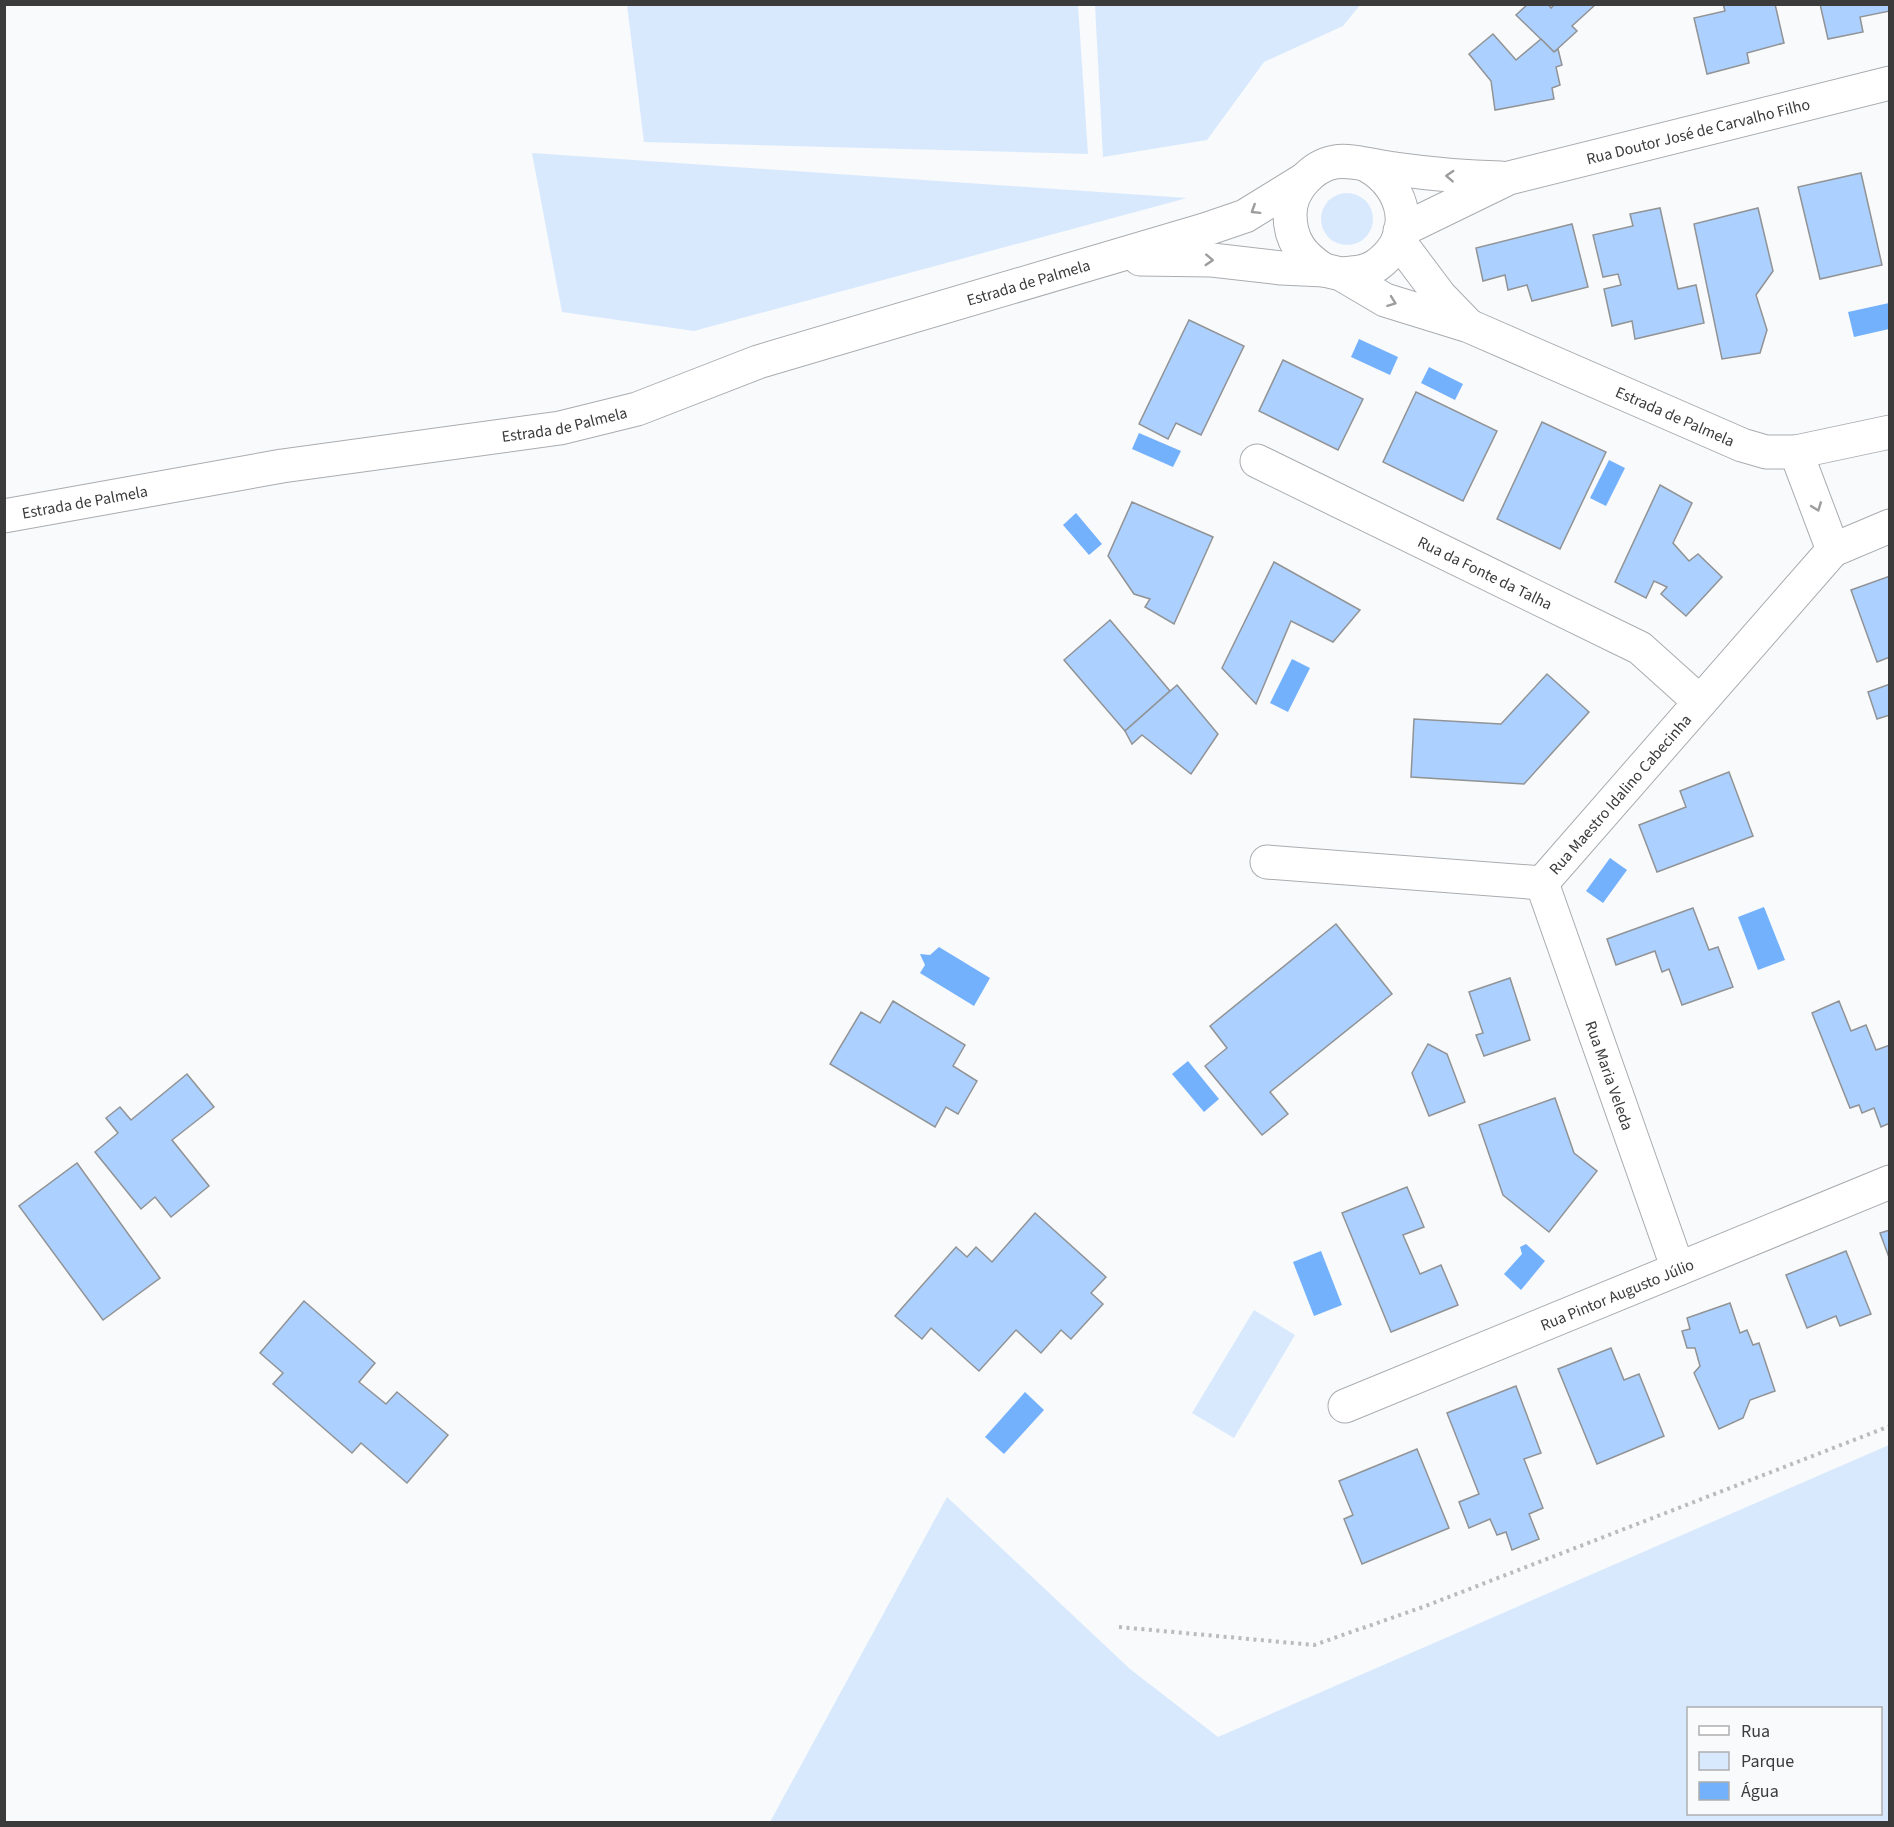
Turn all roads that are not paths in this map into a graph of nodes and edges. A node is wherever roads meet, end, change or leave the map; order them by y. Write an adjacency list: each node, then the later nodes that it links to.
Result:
1 (1890, 83): 3 (street, Rua Doutor José de Carvalho Filho)
2 (1368, 166): 3 (street, Rua Doutor José de Carvalho Filho, one-way to 2); 4 (street, Rua Doutor José de Carvalho Filho); 5 (street)
3 (1509, 178): 5 (street, Rua Doutor José de Carvalho Filho)
4 (1305, 179): 6 (street, Estrada de Palmela, one-way to 6); 7 (street)
5 (1399, 235): 7 (street, Rua Doutor José de Carvalho Filho); 8 (street, Estrada de Palmela)
6 (1108, 258): 7 (street, Estrada de Palmela, one-way to 7); 12 (street, Estrada de Palmela)
7 (1332, 272): 8 (street, Estrada de Palmela, one-way to 8)
8 (1469, 327): 10 (street, Estrada de Palmela)
9 (1890, 432): 10 (street, Estrada de Palmela)
10 (1796, 452): 14 (street, one-way to 14)
11 (1257, 461): 15 (street, Rua da Fonte da Talha)
12 (4, 516)
13 (1890, 526): 14 (street)
14 (1833, 550): 15 (street, Rua Maestro Idalino Cabecinha)
15 (1700, 702): 17 (street, Rua Maestro Idalino Cabecinha)
16 (1267, 862): 17 (street, Rua Maestro Idalino Cabecinha)
17 (1542, 883): 19 (street, Rua Maria Veleda)
18 (1890, 1182): 19 (street, Rua Pintor Augusto Júlio)
19 (1678, 1269): 20 (street, Rua Pintor Augusto Júlio)
20 (1345, 1406)

